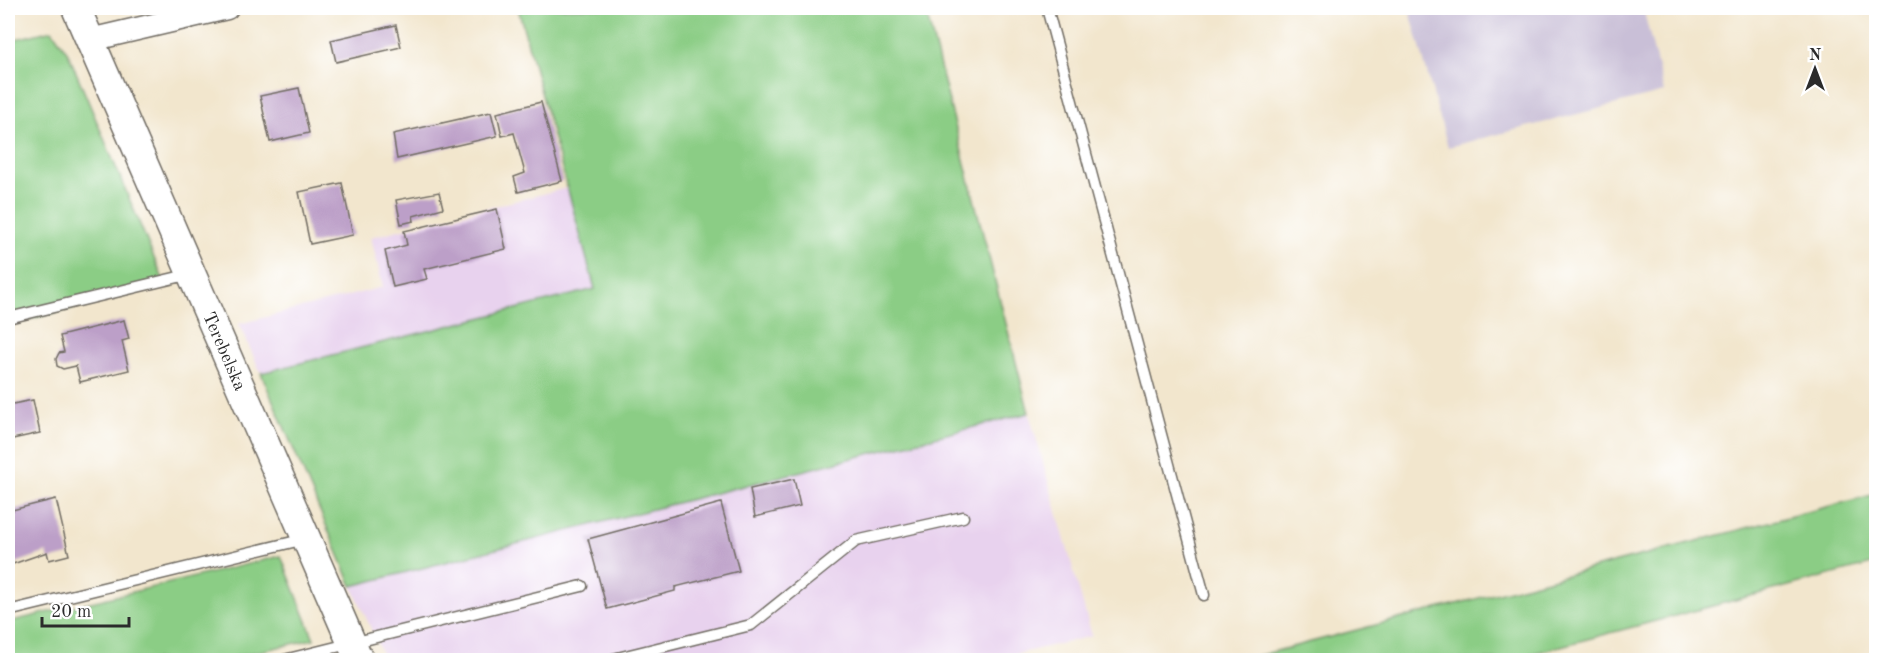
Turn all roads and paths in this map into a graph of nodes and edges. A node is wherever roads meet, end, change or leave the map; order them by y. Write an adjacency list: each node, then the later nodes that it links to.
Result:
1 (76, 8): 4 (street, Terebelska)
2 (227, 8): 4 (street)
3 (1047, 8): 10 (lane)
4 (90, 40): 5 (street, Terebelska)
5 (191, 274): 6 (lane); 8 (street, Terebelska)
6 (8, 318)
7 (963, 516): 14 (lane)
8 (306, 539): 11 (lane); 12 (street, Terebelska)
9 (582, 586): 12 (lane)
10 (1204, 595)
11 (8, 611)
12 (356, 653): 13 (lane)
13 (284, 660)
14 (609, 660)

